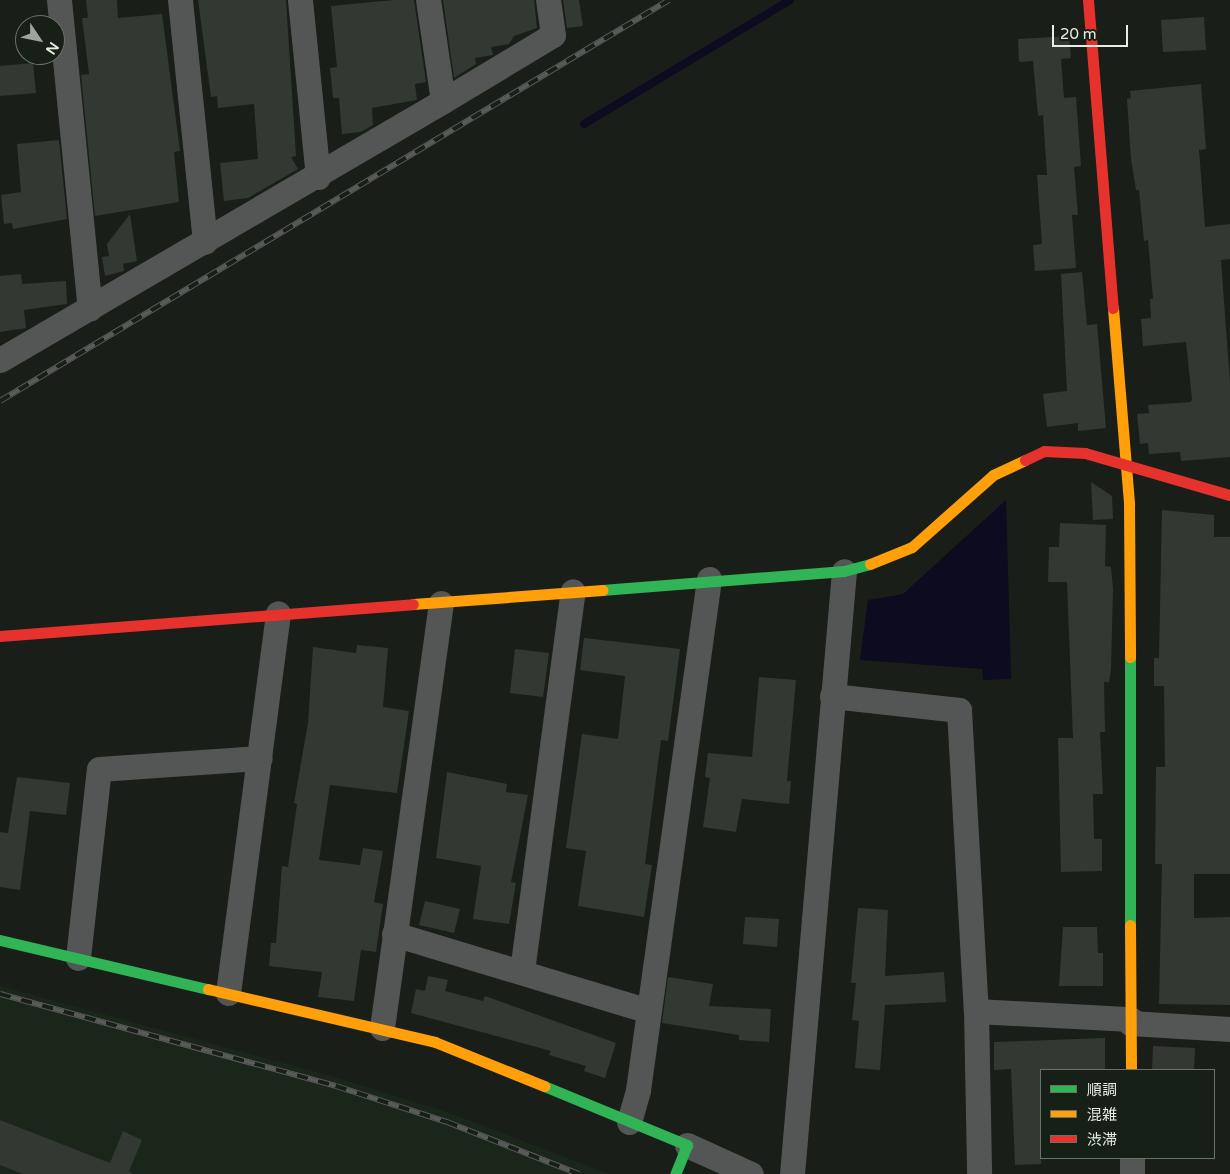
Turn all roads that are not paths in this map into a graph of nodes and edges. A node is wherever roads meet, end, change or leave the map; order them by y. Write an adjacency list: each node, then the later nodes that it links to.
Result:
1 (59, 0): 10 (street)
2 (180, 0): 9 (street)
3 (300, 0): 8 (street)
4 (428, 0): 7 (street)
5 (548, 0): 7 (street)
6 (1088, 0): 12 (street)
7 (443, 101): 8 (street)
8 (318, 177): 9 (street)
9 (205, 242): 10 (street)
10 (90, 308): 11 (street)
11 (0, 360)
12 (1123, 464): 13 (street); 14 (street); 29 (street)
13 (1230, 494)
14 (844, 571): 15 (street); 20 (street)
15 (709, 579): 16 (street); 27 (street)
16 (573, 590): 17 (street); 25 (street)
17 (441, 603): 18 (street); 22 (street)
18 (278, 613): 19 (street); 21 (street)
19 (0, 636)
20 (832, 696): 28 (street); 38 (street)
21 (260, 758): 24 (street); 26 (street)
22 (394, 934): 25 (street); 30 (street)
23 (0, 940): 24 (street)
24 (78, 958): 26 (street)
25 (522, 971): 27 (street)
26 (228, 993): 30 (street)
27 (649, 1010): 33 (street)
28 (976, 1011): 29 (street); 39 (street)
29 (1131, 1021): 31 (street); 32 (street)
30 (382, 1028): 33 (street)
31 (1230, 1029)
32 (1131, 1069)
33 (629, 1122): 34 (street)
34 (687, 1145): 36 (street); 37 (street)
35 (1132, 1159): 40 (street)
36 (675, 1174)
37 (751, 1174)
38 (792, 1174)
39 (979, 1174)
40 (1132, 1174)

